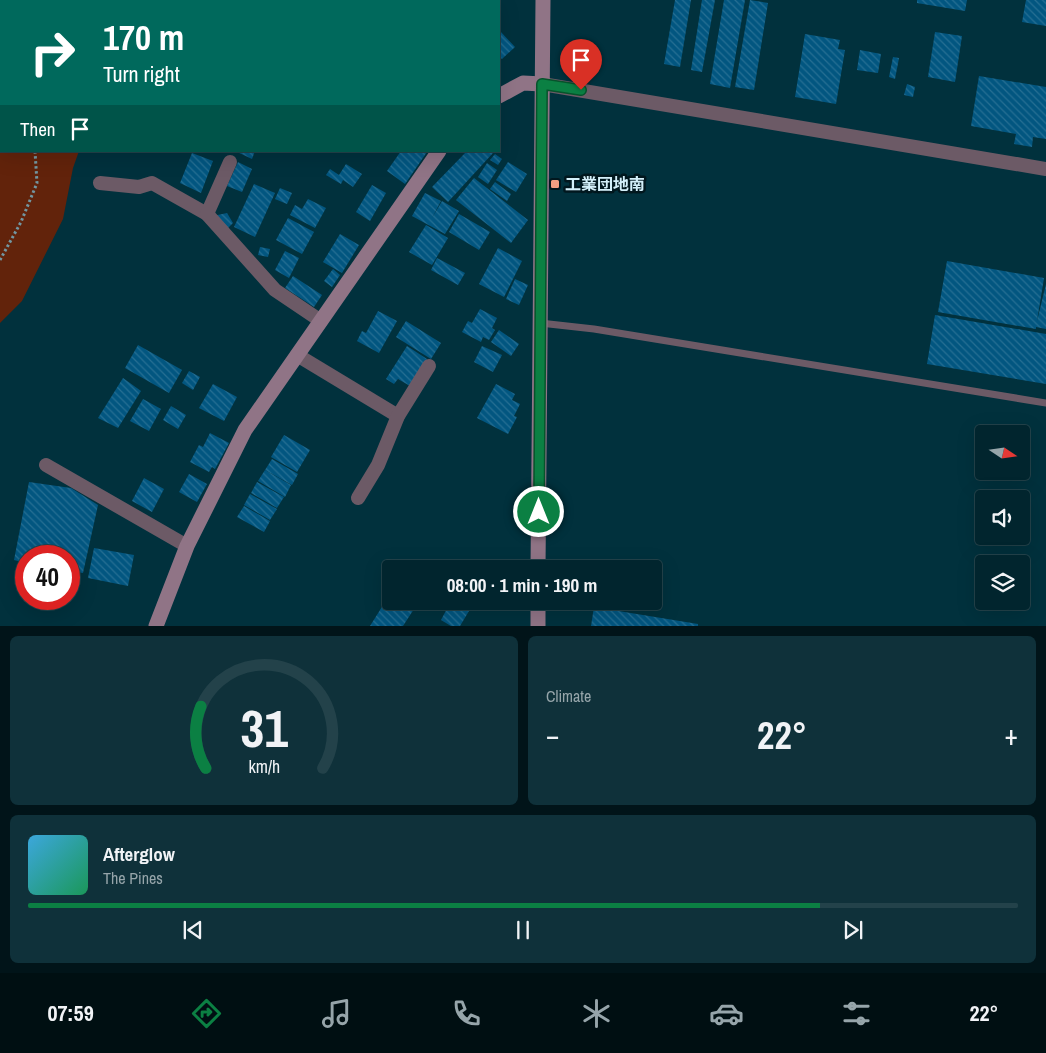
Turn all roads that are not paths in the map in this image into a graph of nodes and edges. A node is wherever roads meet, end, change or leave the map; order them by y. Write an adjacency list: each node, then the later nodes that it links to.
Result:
1 (543, 0): 2 (street)
2 (542, 84): 3 (street); 6 (street); 10 (street)
3 (500, 95)
4 (438, 152): 9 (street)
5 (230, 162): 8 (street)
6 (1046, 168)
7 (100, 183): 8 (street)
8 (207, 214): 9 (street)
9 (321, 321): 11 (street)
10 (540, 322): 13 (lane); 18 (street)
11 (297, 355): 14 (street); 17 (street)
12 (430, 366): 14 (street)
13 (1046, 403)
14 (398, 416): 16 (street)
15 (46, 465): 17 (street)
16 (358, 498)
17 (187, 546): 20 (street)
18 (538, 560)
19 (538, 610): 21 (street)
20 (156, 626)
21 (538, 626)

